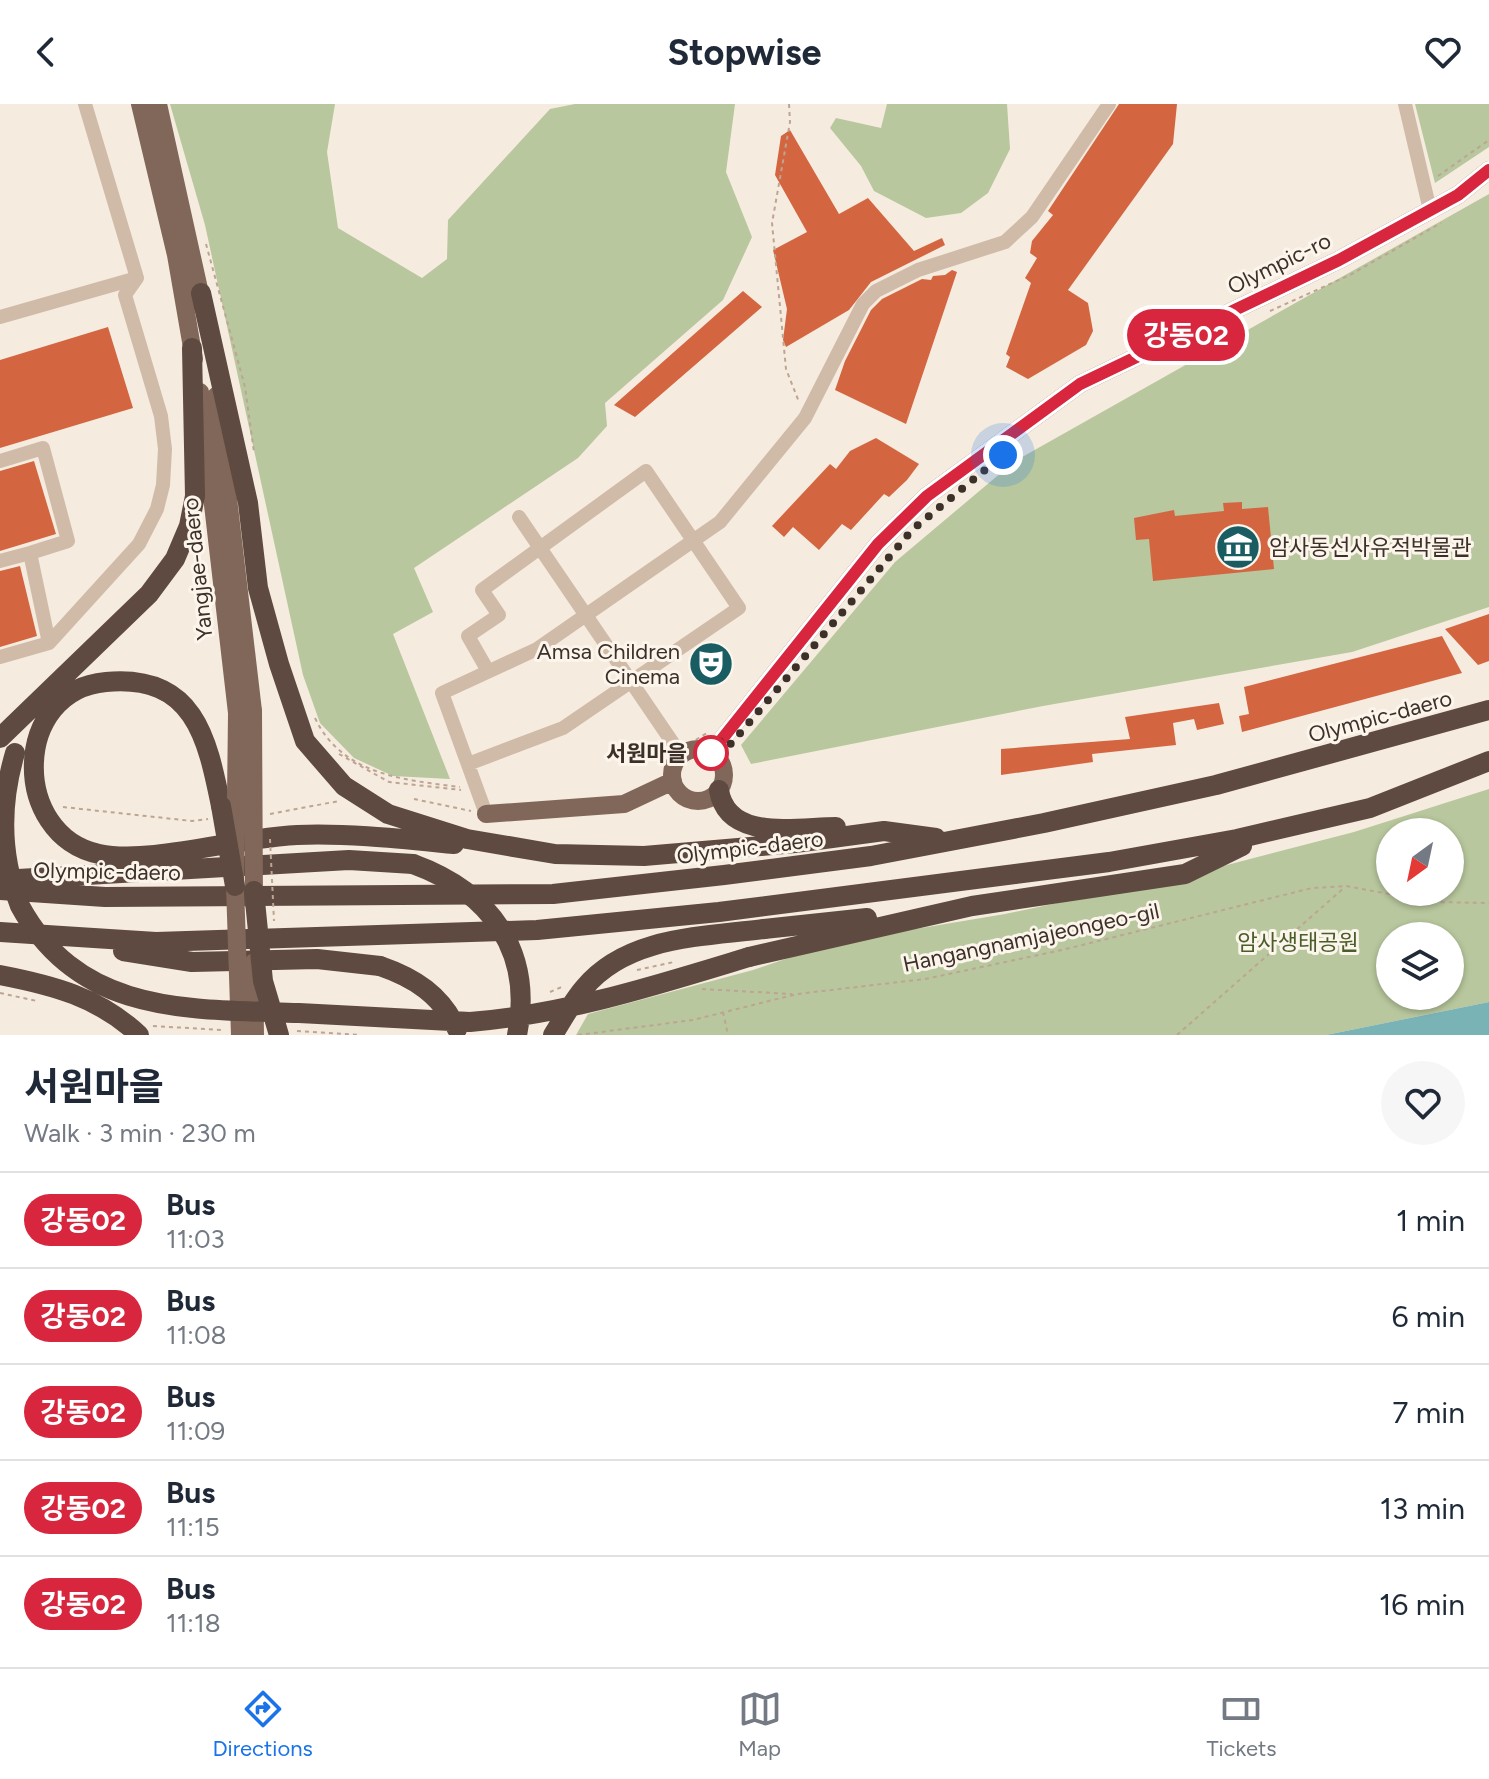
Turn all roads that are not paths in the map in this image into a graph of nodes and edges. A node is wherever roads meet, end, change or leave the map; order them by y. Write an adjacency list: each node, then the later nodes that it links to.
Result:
1 (85, 104): 8 (street)
2 (140, 104): 11 (main road, Yangjae-daero)
3 (158, 104): 9 (main road, Yangjae-daero)
4 (1109, 104): 14 (street)
5 (1405, 104): 7 (street)
6 (1489, 170): 7 (main road, Olympic-ro)
7 (1430, 210): 27 (main road, Olympic-ro)
8 (137, 278): 10 (street); 19 (street)
9 (201, 293): 25 (main road, Yangjae-daero); 37 (highway)
10 (0, 317)
11 (192, 348): 23 (highway); 25 (main road, Yangjae-daero)
12 (0, 461): 16 (street)
13 (519, 517): 15 (street)
14 (693, 541): 15 (street); 18 (street); 22 (street)
15 (540, 548): 18 (street); 21 (street)
16 (30, 553): 17 (street); 19 (street)
17 (0, 561)
18 (585, 616): 21 (street); 22 (street)
19 (49, 643): 20 (street)
20 (0, 657)
21 (488, 671): 30 (street)
22 (631, 681): 28 (street); 30 (street)
23 (55, 684): 26 (highway); 41 (highway, bridge)
24 (1489, 710): 36 (highway, Olympic-daero)
25 (245, 712): 39 (main road, Yangjae-daero, bridge)
26 (0, 738)
27 (717, 746): 28 (main road); 32 (main road)
28 (680, 754): 31 (main road)
29 (1489, 761): 34 (highway)
30 (468, 764): 33 (street)
31 (673, 781): 32 (main road); 33 (main road)
32 (719, 790): 35 (highway)
33 (486, 814)
34 (1273, 830): 41 (highway); 43 (highway)
35 (884, 831): 36 (highway); 37 (highway)
36 (956, 840): 40 (highway, Olympic-daero)
37 (507, 847): 39 (highway, bridge)
38 (0, 880): 50 (highway, bridge)
39 (245, 888): 46 (main road, Yangjae-daero, bridge); 47 (main road, Yangjae-daero, bridge); 48 (highway, bridge)
40 (0, 890)
41 (972, 906): 51 (highway, bridge)
42 (0, 932): 43 (highway)
43 (29, 936): 49 (highway, bridge)
44 (0, 975): 45 (highway, bridge)
45 (139, 1035)
46 (240, 1035)
47 (255, 1035)
48 (279, 1035)
49 (459, 1035)
50 (517, 1035)
51 (553, 1035)

